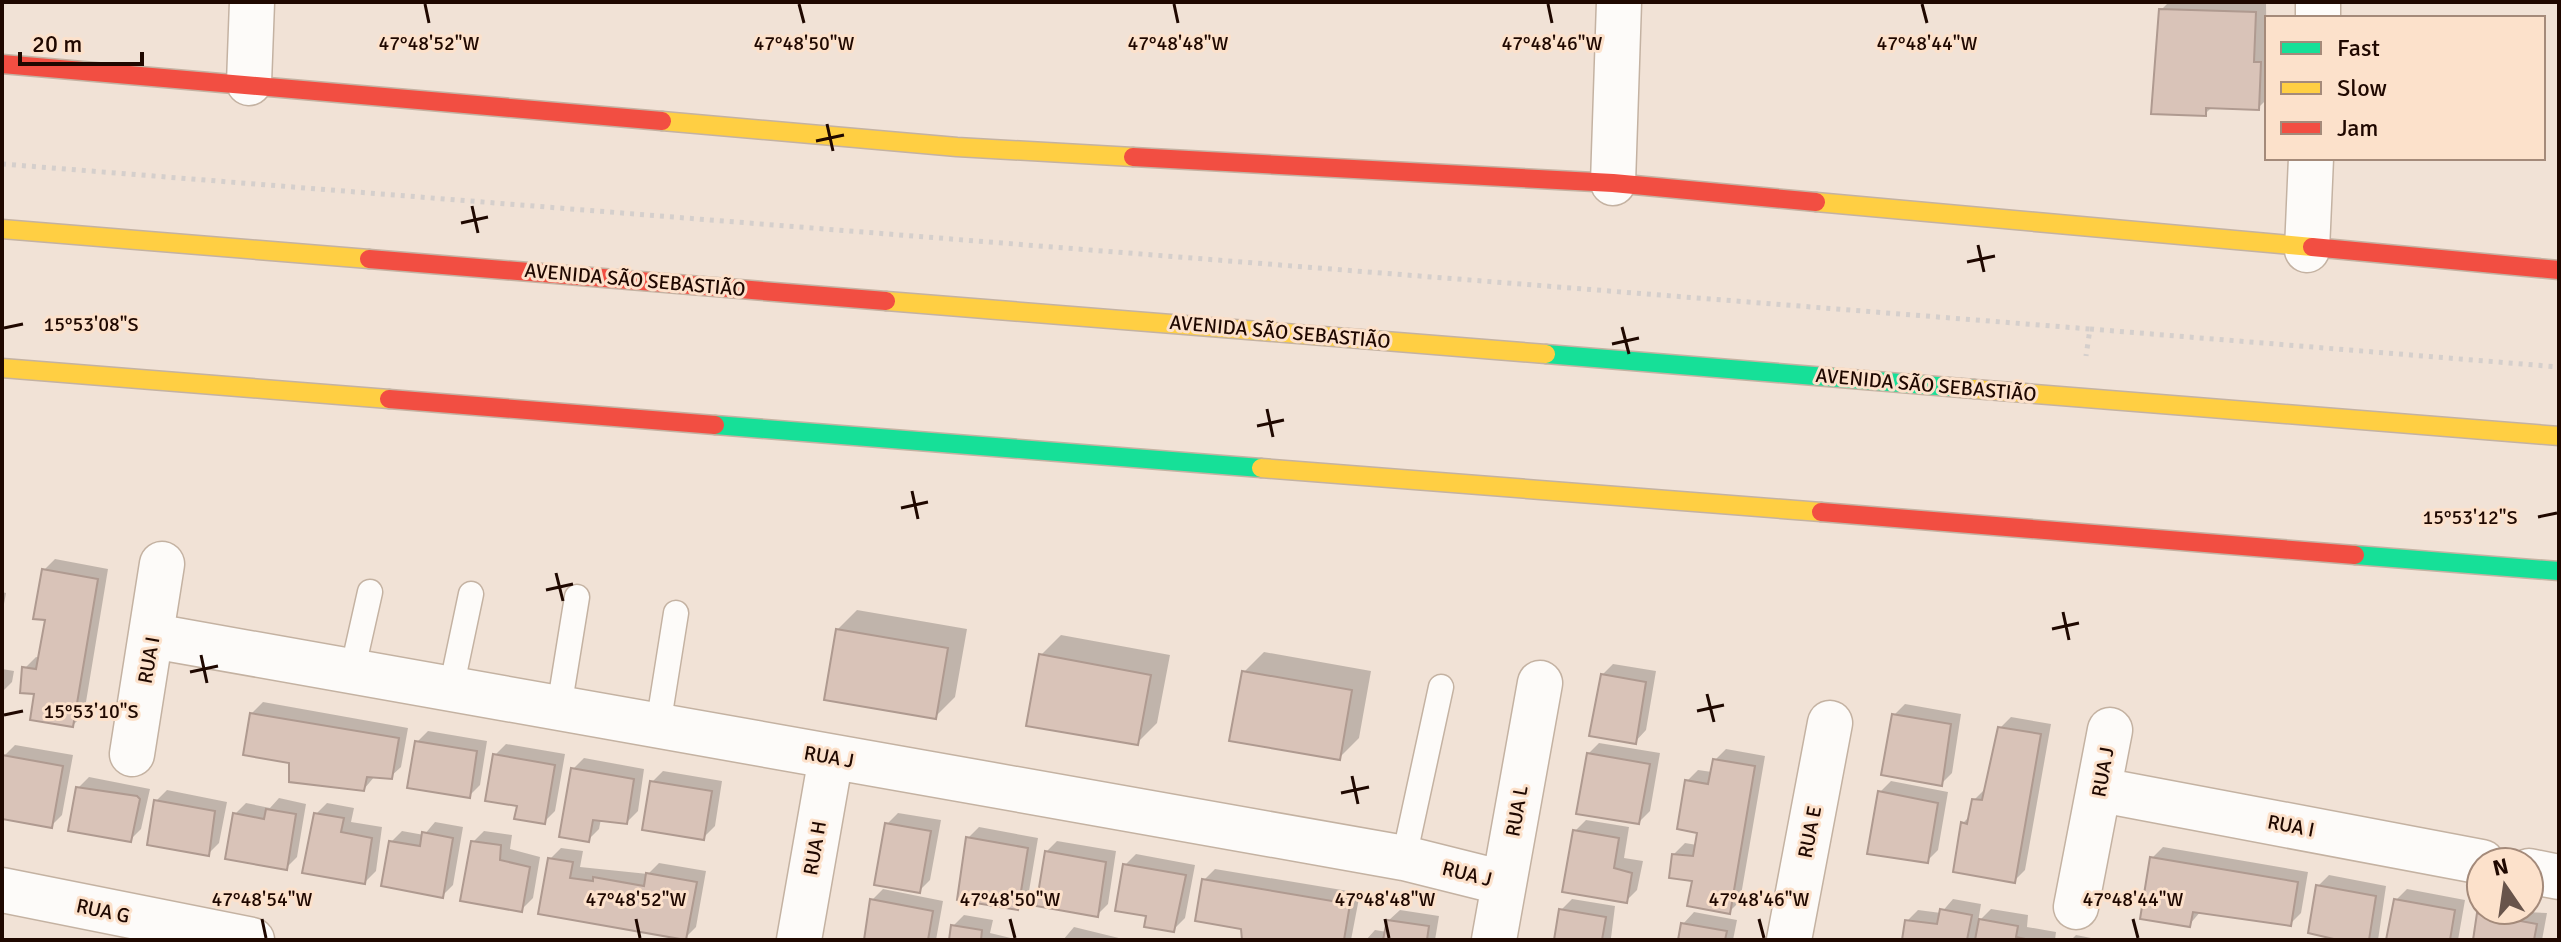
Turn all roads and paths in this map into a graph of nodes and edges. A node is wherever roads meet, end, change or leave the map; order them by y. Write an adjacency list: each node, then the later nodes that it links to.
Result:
1 (252, 2): 4 (street)
2 (1619, 2): 7 (street)
3 (2, 64): 4 (main road)
4 (249, 83): 7 (main road)
5 (2311, 160): 9 (street)
6 (2, 164): 11 (path)
7 (1613, 183): 9 (main road)
8 (2, 229): 14 (main road, AVENIDA SÃO SEBASTIÃO)
9 (2307, 250): 10 (main road)
10 (2559, 270)
11 (2090, 329): 12 (path); 14 (path)
12 (2559, 367)
13 (2, 368): 17 (main road)
14 (2081, 397): 15 (main road, AVENIDA SÃO SEBASTIÃO)
15 (2559, 436)
16 (162, 564): 22 (street, RUA I)
17 (2559, 571)
18 (370, 592): 23 (lane)
19 (471, 594): 26 (lane)
20 (577, 597): 27 (lane)
21 (676, 613): 29 (lane)
22 (153, 636): 23 (street, RUA J); 31 (street, RUA I)
23 (352, 672): 26 (street, RUA J)
24 (1540, 683): 36 (street, RUA L)
25 (1441, 687): 34 (lane)
26 (451, 689): 27 (street, RUA J)
27 (559, 708): 29 (street, RUA J)
28 (1830, 723): 43 (street, RUA E)
29 (658, 726): 32 (street, RUA J)
30 (2110, 730): 33 (street, RUA J)
31 (132, 754)
32 (831, 757): 34 (street, RUA J); 41 (street, RUA H)
33 (2101, 790): 35 (street, RUA I); 38 (street, RUA J)
34 (1404, 858): 36 (street, RUA J)
35 (2465, 859)
36 (1504, 883): 42 (street, RUA L)
37 (2, 890): 39 (street, RUA G)
38 (2076, 907)
39 (117, 927): 40 (street, RUA G)
40 (252, 940)
41 (799, 940)
42 (1494, 940)
43 (1789, 940)

